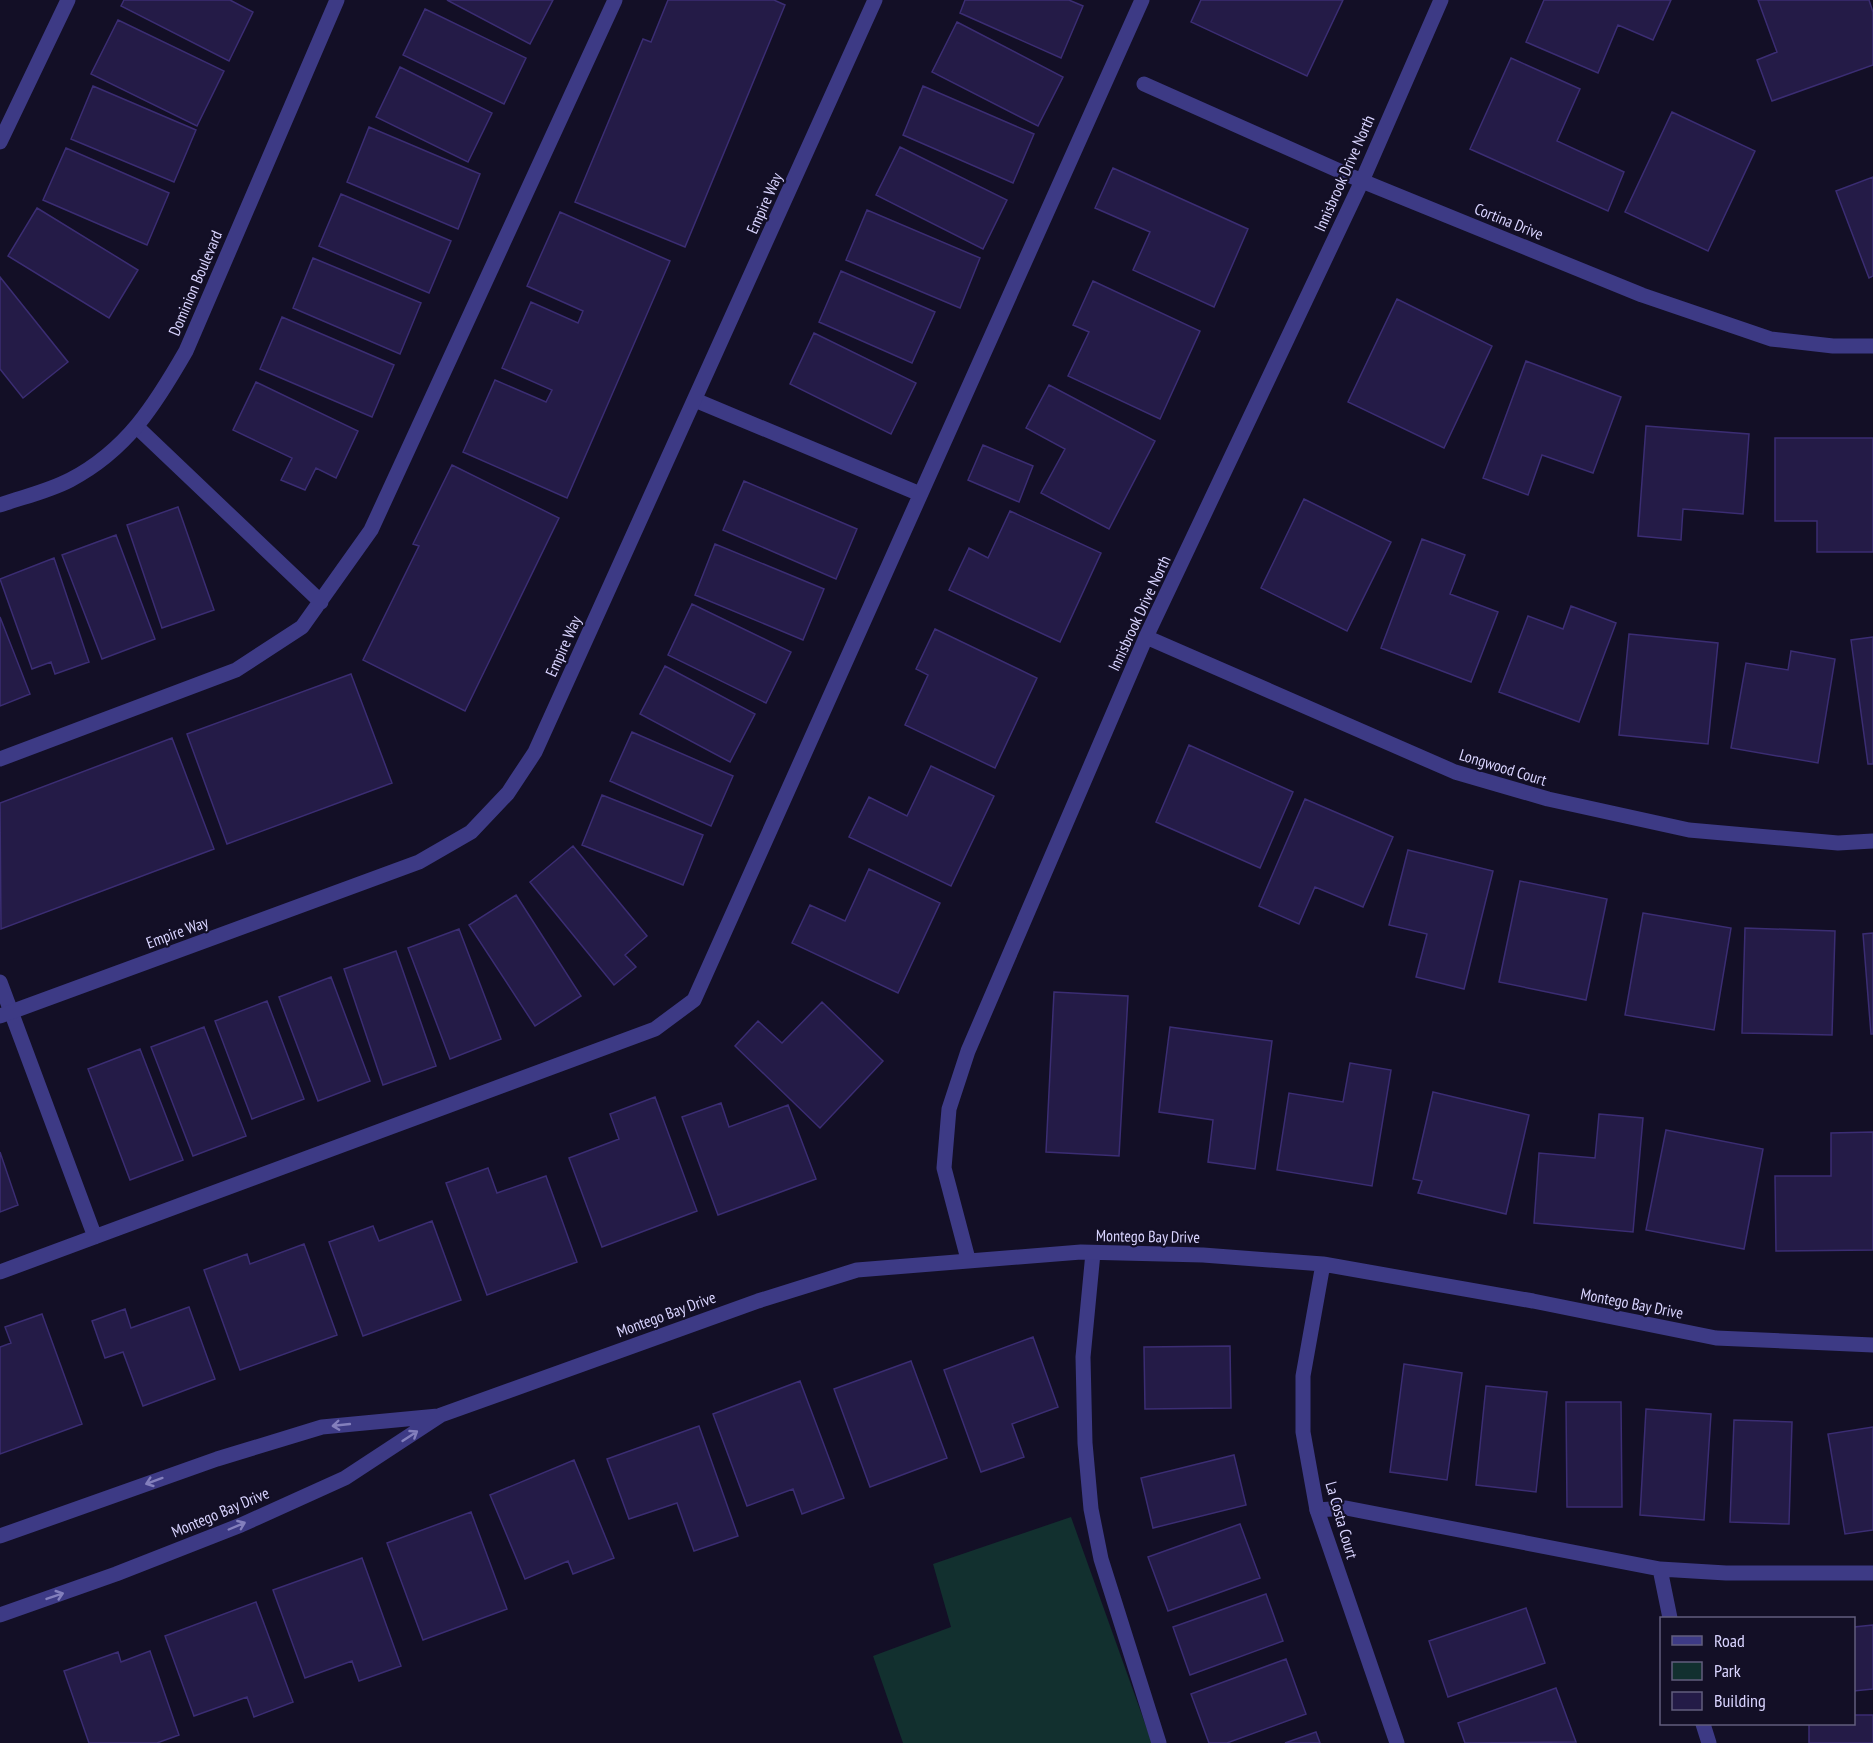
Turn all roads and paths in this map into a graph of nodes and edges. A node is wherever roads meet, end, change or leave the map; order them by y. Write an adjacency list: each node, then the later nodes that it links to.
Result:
1 (68, 0): 8 (street)
2 (338, 0): 12 (street, Dominion Boulevard)
3 (615, 0): 15 (street)
4 (875, 0): 11 (street, Empire Way)
5 (1142, 0): 13 (street)
6 (1441, 0): 9 (street, Innisbrook Drive North)
7 (1144, 84): 9 (street, Cortina Drive)
8 (0, 142)
9 (1362, 181): 10 (street, Cortina Drive); 16 (street, Innisbrook Drive North)
10 (1873, 346)
11 (695, 400): 13 (street); 20 (street, Empire Way)
12 (137, 426): 14 (street, Dominion Boulevard); 15 (street)
13 (920, 494): 21 (street)
14 (0, 505)
15 (321, 602): 17 (street)
16 (1146, 637): 18 (street, Longwood Court); 23 (street, Innisbrook Drive North)
17 (0, 759)
18 (1873, 841)
19 (0, 982): 20 (street)
20 (6, 1014): 21 (street)
21 (95, 1237): 25 (street)
22 (1093, 1253): 23 (street, Montego Bay Drive); 24 (street, Montego Bay Drive); 35 (street)
23 (968, 1259): 27 (street, Montego Bay Drive)
24 (1323, 1264): 26 (street, Montego Bay Drive); 28 (street, La Costa Court)
25 (0, 1272)
26 (1873, 1345)
27 (441, 1415): 29 (street, Montego Bay Drive, one-way to 29); 32 (street, Montego Bay Drive, one-way to 27)
28 (1317, 1510): 30 (street); 36 (street, La Costa Court)
29 (0, 1536)
30 (1660, 1569): 31 (street); 33 (street)
31 (1873, 1573)
32 (0, 1615)
33 (1670, 1617)
34 (1702, 1725): 37 (street)
35 (1159, 1743)
36 (1397, 1743)
37 (1709, 1743)

